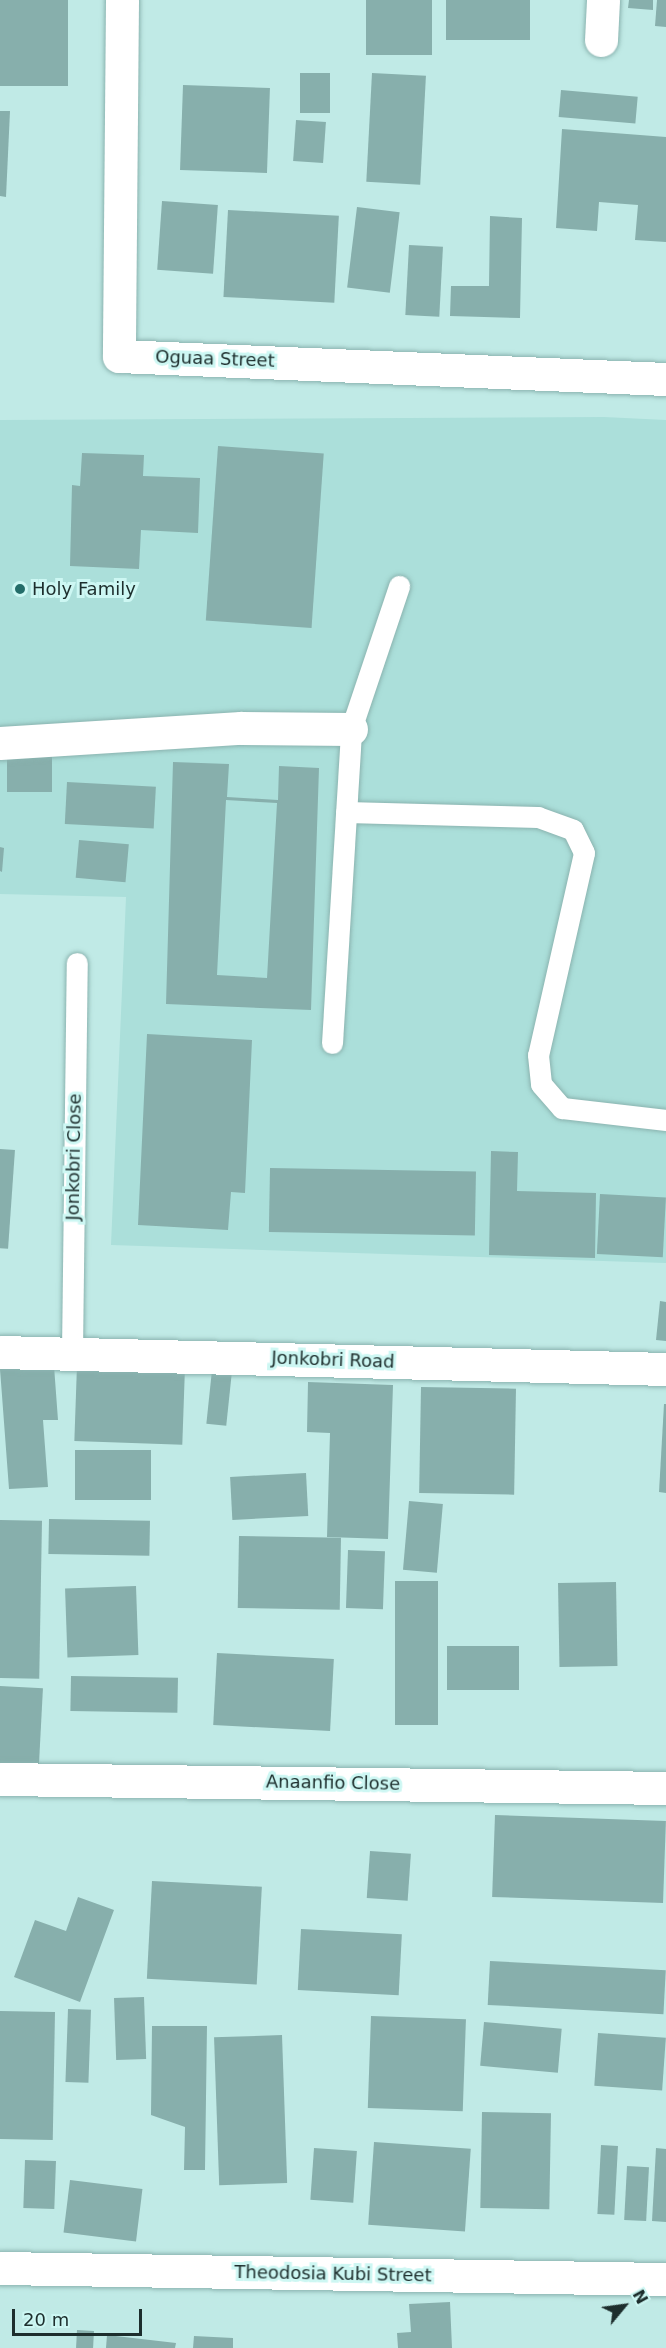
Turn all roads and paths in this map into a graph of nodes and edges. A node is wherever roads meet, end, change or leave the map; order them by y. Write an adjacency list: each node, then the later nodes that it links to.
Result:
1 (122, 0): 4 (street, Oguaa Street)
2 (603, 0): 3 (street)
3 (601, 40)
4 (666, 379)
5 (399, 586): 6 (lane)
6 (351, 729): 7 (street); 8 (lane)
7 (0, 743)
8 (346, 812): 10 (lane); 11 (lane)
9 (77, 963): 13 (lane, Jonkobri Close)
10 (332, 1043)
11 (666, 1120)
12 (0, 1352): 13 (street, Jonkobri Road)
13 (72, 1352): 14 (street, Jonkobri Road)
14 (666, 1369)
15 (0, 1779): 16 (street, Anaanfio Close)
16 (666, 1788)
17 (0, 2268): 18 (street, Theodosia Kubi Street)
18 (666, 2279)

